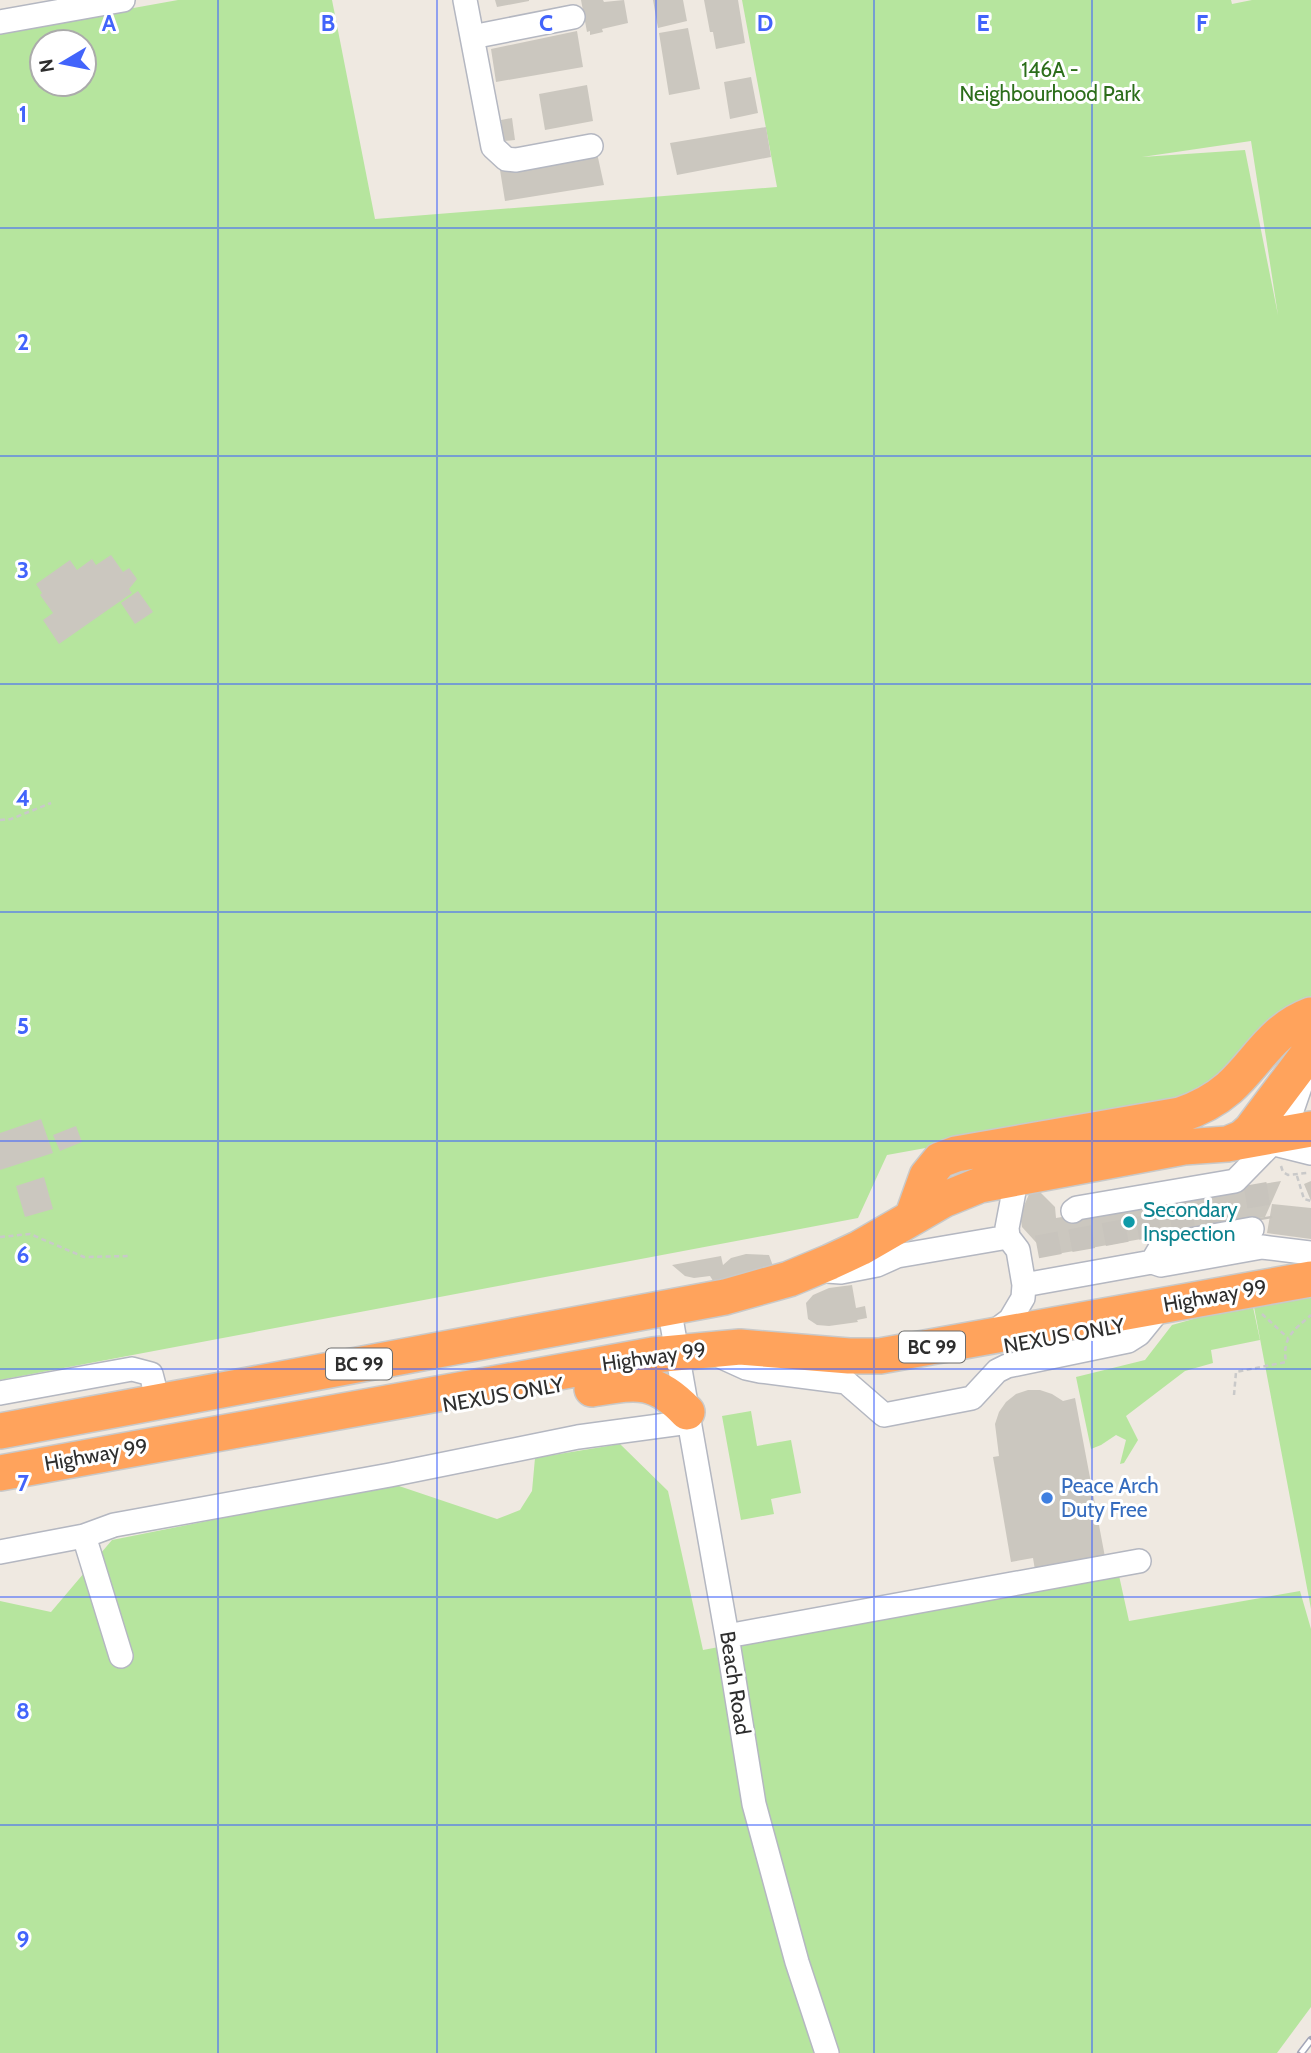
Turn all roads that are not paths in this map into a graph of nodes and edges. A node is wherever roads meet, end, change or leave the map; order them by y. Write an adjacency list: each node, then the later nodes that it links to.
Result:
1 (123, 0): 4 (street)
2 (465, 0): 5 (street)
3 (573, 18): 5 (street)
4 (0, 22)
5 (472, 37): 6 (street)
6 (591, 146)
7 (1311, 1015): 12 (highway)
8 (1283, 1111): 9 (street, Highway 99); 10 (highway, Highway 99 / BC 99); 11 (street)
9 (1311, 1153)
10 (1025, 1176): 12 (highway, Highway 99 / BC 99); 13 (street)
11 (1073, 1211)
12 (912, 1217): 17 (highway, Highway 99 / BC 99)
13 (1021, 1245): 17 (street); 19 (street)
14 (1270, 1247): 15 (street); 16 (street); 16 (street)
15 (1311, 1253)
16 (1152, 1262): 19 (street)
17 (810, 1271): 21 (highway, Highway 99 / BC 99)
18 (1311, 1279): 22 (highway, Highway 99 / BC 99)
19 (1024, 1285): 23 (street)
20 (1311, 1291): 22 (highway, BC 99)
21 (686, 1304): 24 (street, Beach Road); 26 (highway, Highway 99 / BC 99)
22 (1167, 1314): 23 (highway, Highway 99 / BC 99); 24 (street, NEXUS ONLY); 24 (street); 28 (street, NEXUS ONLY)
23 (984, 1338): 24 (highway, Highway 99 / BC 99)
24 (697, 1356): 27 (street, NEXUS ONLY); 29 (highway, Highway 99 / BC 99); 30 (street, Beach Road)
25 (0, 1393): 26 (street)
26 (158, 1401): 31 (highway, Highway 99 / BC 99)
27 (455, 1404): 29 (highway); 30 (highway); 33 (street, NEXUS ONLY)
28 (952, 1405)
29 (351, 1409): 32 (highway, Highway 99 / BC 99)
30 (688, 1417): 34 (street); 37 (street, Beach Road)
31 (0, 1431)
32 (0, 1473)
33 (0, 1488)
34 (84, 1536): 35 (street); 38 (street)
35 (0, 1552)
36 (1139, 1561): 37 (street)
37 (727, 1636): 39 (street, Beach Road)
38 (121, 1656)
39 (827, 2053)

